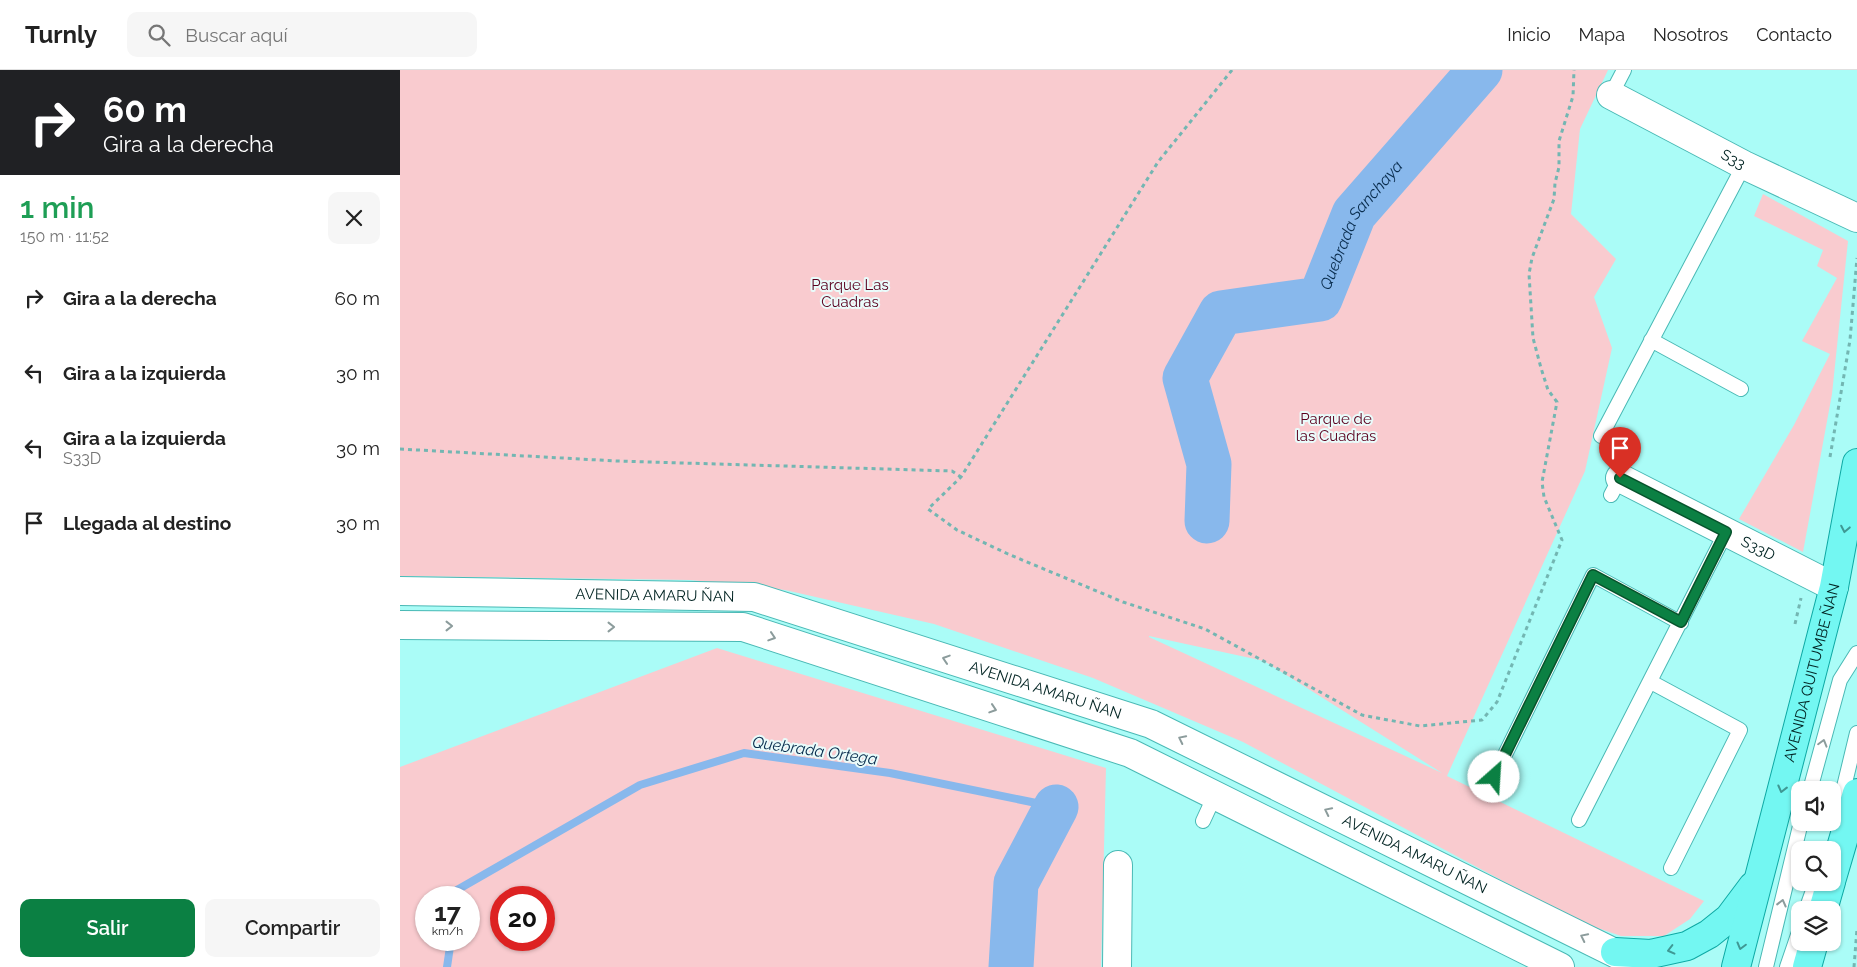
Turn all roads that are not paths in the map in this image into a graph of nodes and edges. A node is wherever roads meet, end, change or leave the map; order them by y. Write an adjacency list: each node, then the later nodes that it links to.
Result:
1 (1624, 70): 2 (lane)
2 (1611, 95): 3 (main road, S33)
3 (1744, 166): 4 (main road, S33); 5 (lane)
4 (1857, 218)
5 (1651, 340): 6 (lane); 7 (lane)
6 (1741, 389)
7 (1601, 436)
8 (1857, 464): 11 (main road, AVENIDA QUITUMBE ÑAN, one-way to 11)
9 (1615, 486): 10 (main road, S33D)
10 (1726, 532): 11 (main road, S33D); 13 (lane)
11 (1834, 587): 29 (main road, AVENIDA QUITUMBE ÑAN, one-way to 29)
12 (400, 591): 33 (main road, AVENIDA AMARU ÑAN, one-way to 12)
13 (1681, 622): 16 (lane); 18 (lane)
14 (400, 625): 21 (main road, AVENIDA AMARU ÑAN, one-way to 21)
15 (1857, 653): 19 (lane, one-way to 15)
16 (1651, 682): 23 (lane); 28 (lane)
17 (1857, 733): 25 (lane)
18 (1494, 777)
19 (1812, 781)
20 (1857, 793): 26 (main road)
21 (1215, 795): 22 (lane); 34 (main road, AVENIDA AMARU ÑAN)
22 (1203, 820)
23 (1579, 820)
24 (1799, 831): 38 (lane, one-way to 24)
25 (1830, 841)
26 (1841, 847)
27 (1118, 865): 35 (main road)
28 (1671, 868)
29 (1760, 877): 33 (main road, one-way to 33); 37 (main road, AVENIDA QUITUMBE ÑAN, one-way to 37)
30 (1792, 951): 39 (lane)
31 (1812, 951): 40 (main road)
32 (1825, 951): 41 (main road)
33 (1615, 952): 36 (main road, AVENIDA AMARU ÑAN)
34 (1556, 966)
35 (1117, 967)
36 (1643, 967)
37 (1736, 967)
38 (1766, 967)
39 (1787, 967)
40 (1808, 967)
41 (1827, 967)

